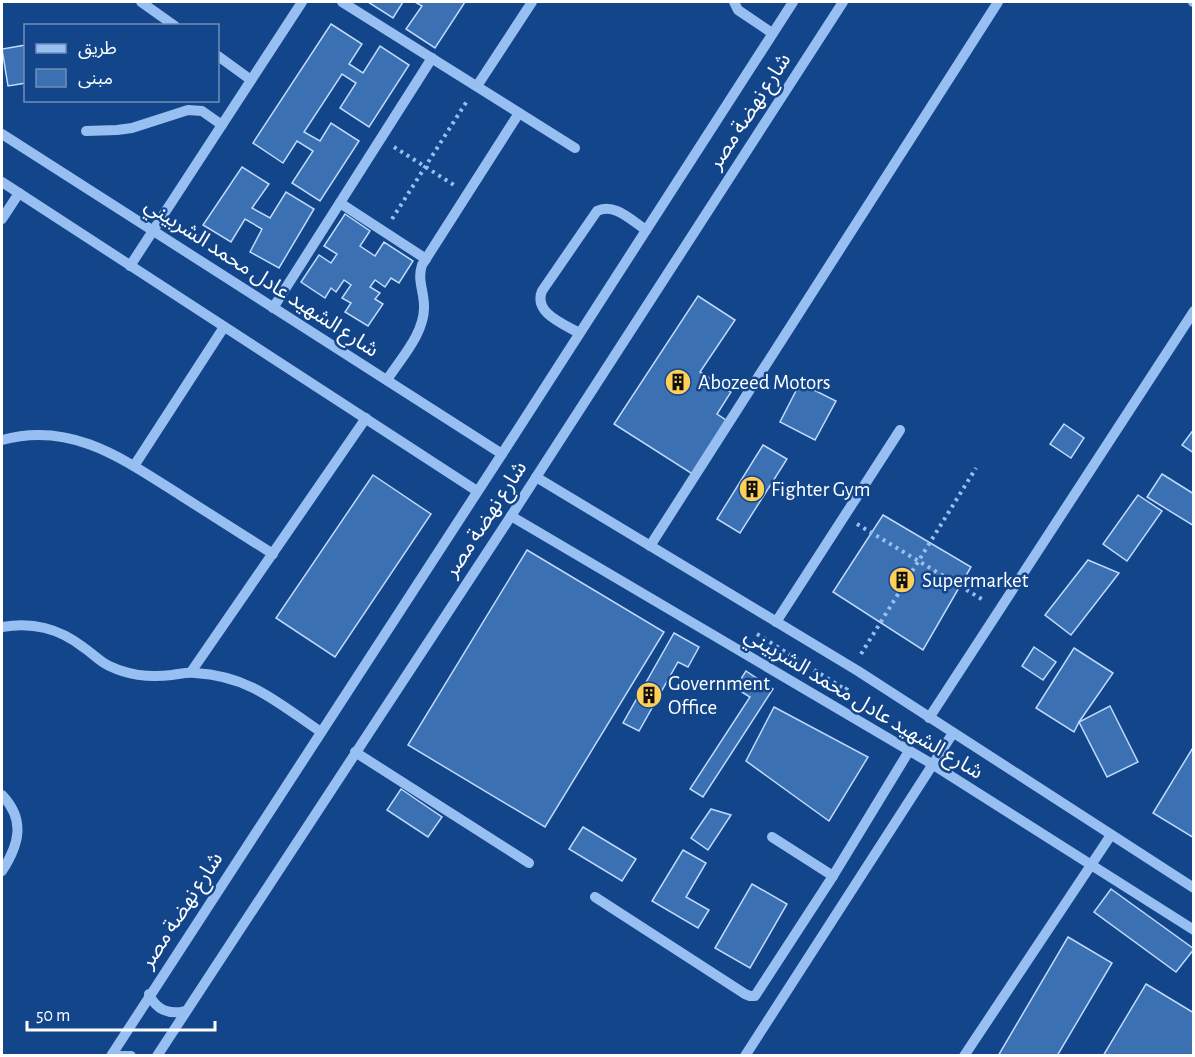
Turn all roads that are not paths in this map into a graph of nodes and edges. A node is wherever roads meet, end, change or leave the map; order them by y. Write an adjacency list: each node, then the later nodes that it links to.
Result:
1 (141, 2): 9 (street)
2 (302, 2): 13 (street)
3 (342, 2): 12 (street)
4 (532, 2): 14 (street)
5 (734, 2): 10 (street)
6 (793, 2): 10 (street, شارع نهضة مصر)
7 (843, 2): 38 (street, شارع نهضة مصر)
8 (998, 2): 41 (street)
9 (172, 24)
10 (772, 33): 24 (street, شارع نهضة مصر)
11 (219, 57): 13 (street)
12 (432, 58): 14 (street); 22 (street)
13 (251, 80): 16 (street)
14 (477, 86): 15 (street)
15 (519, 113): 19 (street); 26 (street)
16 (222, 125): 17 (street); 25 (street)
17 (86, 130)
18 (2, 134): 25 (street, شارع الشهيد عادل محمد الشربيني)
19 (575, 148)
20 (2, 182): 21 (street)
21 (19, 193): 23 (street); 27 (street)
22 (340, 203): 26 (street); 28 (street)
23 (2, 219)
24 (646, 230): 31 (street, شارع نهضة مصر); 31 (street)
25 (153, 231): 27 (street); 28 (street, شارع الشهيد عادل محمد الشربيني)
26 (426, 259): 32 (street)
27 (130, 266): 30 (street)
28 (273, 308): 32 (street, شارع الشهيد عادل محمد الشربيني)
29 (1194, 312): 46 (street)
30 (225, 327): 33 (street); 37 (street)
31 (579, 333): 36 (street, شارع نهضة مصر)
32 (387, 380): 36 (street, شارع الشهيد عادل محمد الشربيني)
33 (366, 418): 39 (street); 42 (street)
34 (900, 430): 43 (street)
35 (2, 440): 37 (street)
36 (502, 454): 39 (street, شارع نهضة مصر)
37 (134, 466): 42 (street)
38 (536, 477): 40 (street, شارع نهضة مصر); 41 (street, شارع الشهيد عادل محمد الشربيني)
39 (477, 491): 47 (street, شارع نهضة مصر)
40 (511, 516): 49 (street, شارع الشهيد عادل محمد الشربيني); 50 (street, شارع نهضة مصر)
41 (650, 546): 43 (street, شارع الشهيد عادل محمد الشربيني)
42 (273, 554): 45 (street)
43 (776, 622): 46 (street, شارع الشهيد عادل محمد الشربيني)
44 (2, 627): 45 (street)
45 (191, 672): 47 (street)
46 (929, 718): 48 (street, شارع الشهيد عادل محمد الشربيني)
47 (321, 732): 62 (street, شارع نهضة مصر)
48 (953, 733): 51 (street); 53 (street, شارع الشهيد عادل محمد الشربيني)
49 (909, 751): 51 (street, شارع الشهيد عادل محمد الشربيني); 58 (street)
50 (356, 752): 55 (street); 63 (street, شارع نهضة مصر)
51 (932, 764): 56 (street, شارع الشهيد عادل محمد الشربيني); 68 (street)
52 (2, 795): 57 (street)
53 (1111, 834): 56 (street); 59 (street, شارع الشهيد عادل محمد الشربيني)
54 (772, 837): 58 (street)
55 (529, 863)
56 (1090, 865): 61 (street, شارع الشهيد عادل محمد الشربيني); 69 (street)
57 (2, 871)
58 (833, 876): 60 (street)
59 (1194, 888)
60 (595, 897)
61 (1194, 930)
62 (149, 994): 63 (street); 64 (street, شارع نهضة مصر)
63 (186, 1011): 67 (street, شارع نهضة مصر)
64 (111, 1056)
65 (116, 1056): 66 (street)
66 (131, 1056)
67 (157, 1056)
68 (744, 1056)
69 (964, 1056)

